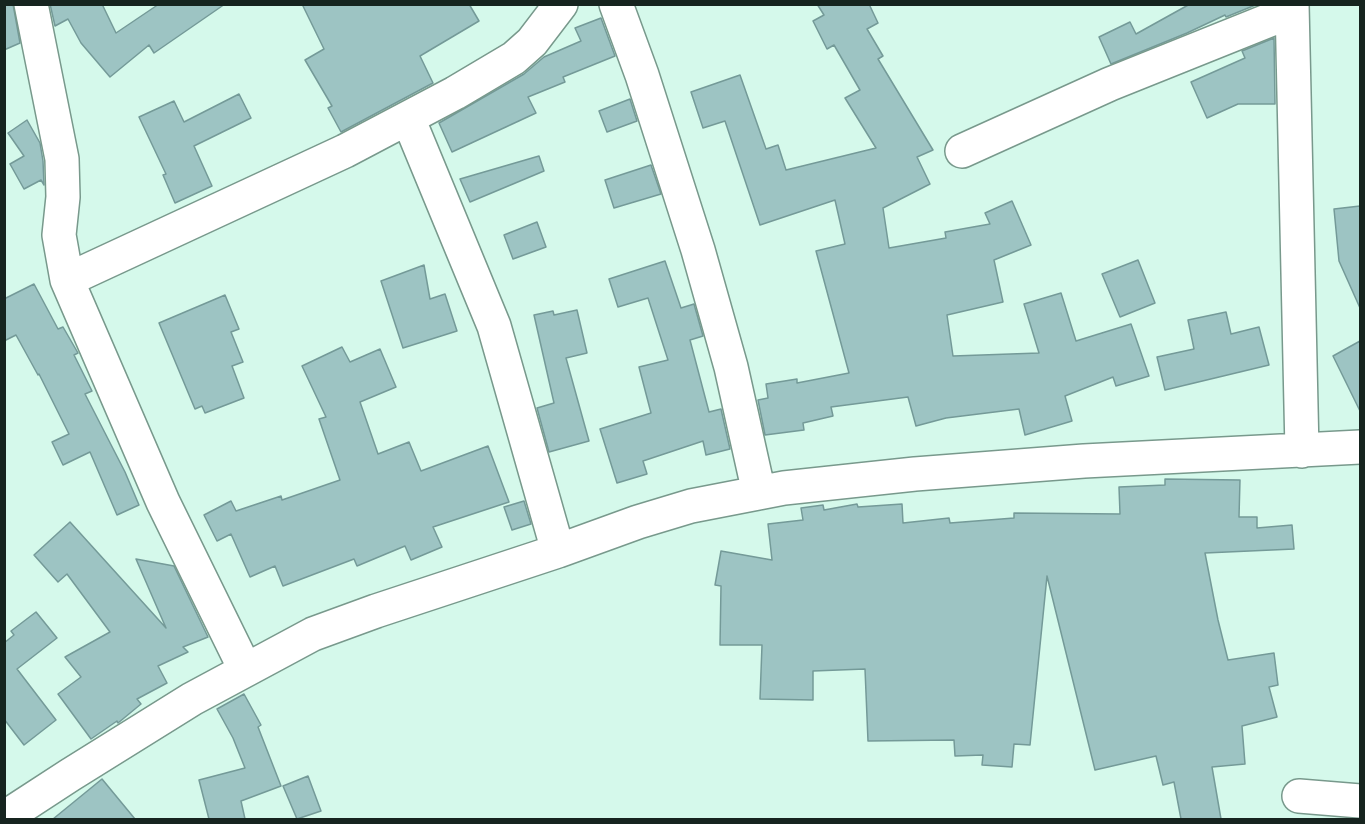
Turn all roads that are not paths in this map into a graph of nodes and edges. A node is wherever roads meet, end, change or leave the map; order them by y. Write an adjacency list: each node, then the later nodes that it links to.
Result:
1 (30, 4): 7 (street)
2 (561, 4): 5 (street)
3 (616, 4): 10 (street)
4 (1292, 8): 6 (street); 9 (street)
5 (408, 118): 7 (street); 11 (street)
6 (962, 150)
7 (67, 280): 12 (street)
8 (1360, 447): 9 (street)
9 (1302, 451): 10 (street)
10 (759, 493): 11 (street)
11 (558, 551): 12 (street)
12 (245, 669): 15 (street)
13 (1299, 796): 14 (street)
14 (1360, 801)
15 (5, 819)

